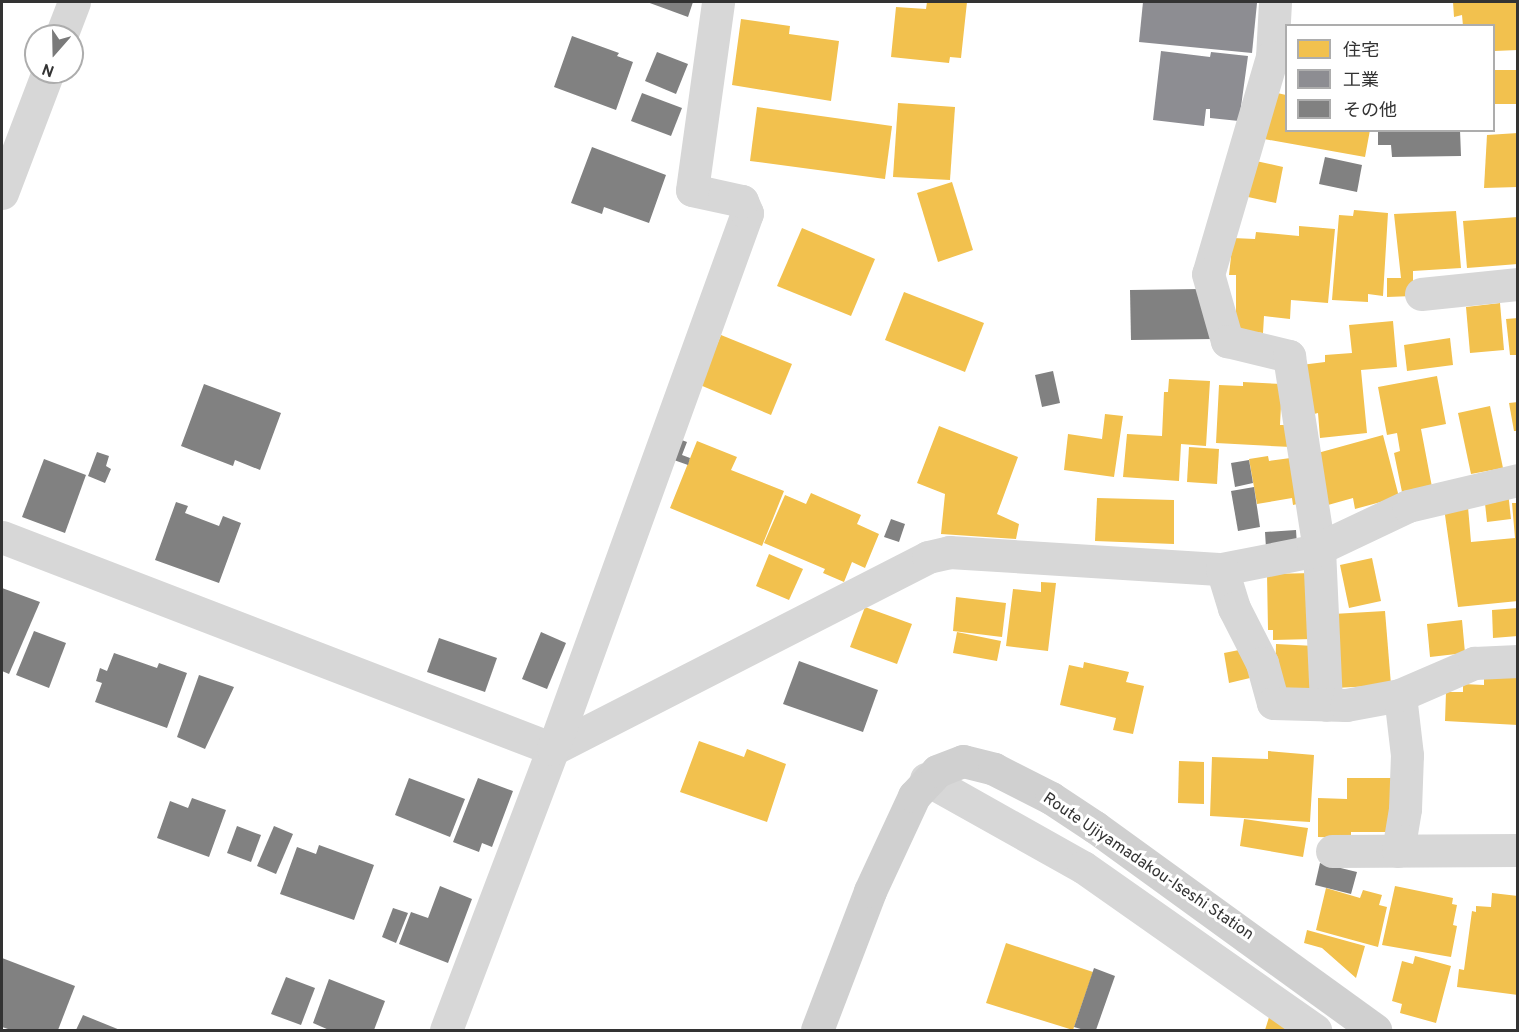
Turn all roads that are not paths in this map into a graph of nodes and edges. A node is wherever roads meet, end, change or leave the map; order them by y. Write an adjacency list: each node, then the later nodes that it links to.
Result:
1 (74, 2): 4 (street)
2 (718, 2): 16 (street)
3 (1275, 2): 11 (street)
4 (66, 24)
5 (43, 84): 6 (street)
6 (2, 193)
7 (1518, 284): 8 (street)
8 (1421, 294)
9 (1518, 480): 11 (street)
10 (2, 537): 16 (street)
11 (1319, 549): 12 (street); 15 (street)
12 (1222, 569): 15 (street); 16 (street)
13 (1518, 661): 14 (street)
14 (1400, 695): 15 (street); 20 (street)
15 (1326, 705)
16 (553, 749): 21 (street)
17 (926, 779): 22 (main road, Route Ujiyamadakou-Iseshi Station); 23 (street); 24 (main road, Route Ujiyamadakou-Iseshi Station)
18 (1518, 850): 20 (street)
19 (1332, 851): 20 (street)
20 (1398, 851)
21 (446, 1030)
22 (817, 1030)
23 (1315, 1030)
24 (1375, 1030)

